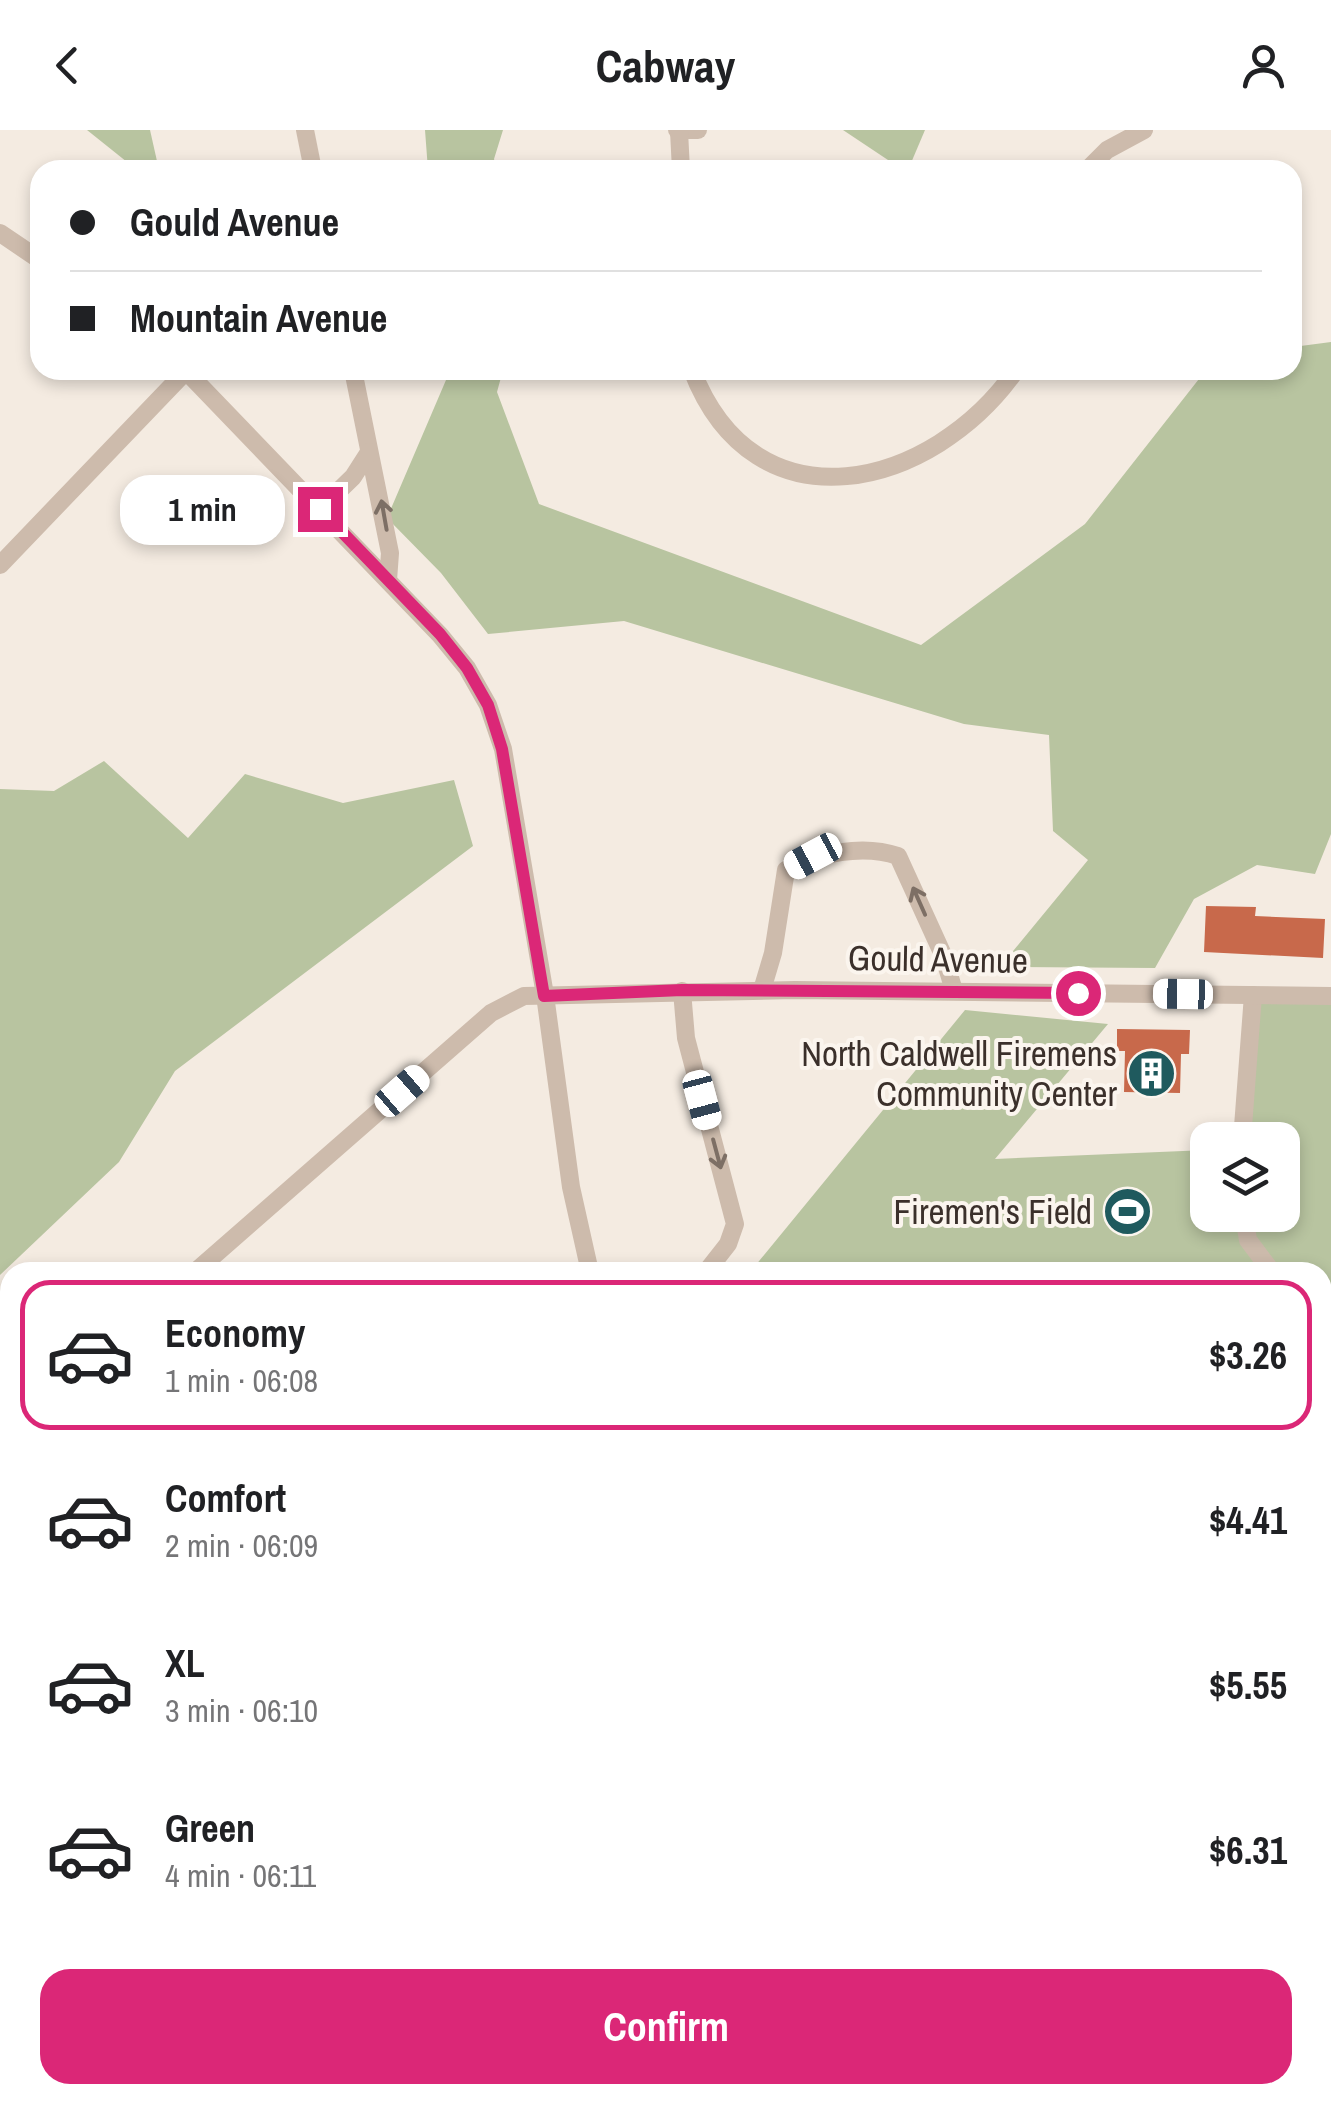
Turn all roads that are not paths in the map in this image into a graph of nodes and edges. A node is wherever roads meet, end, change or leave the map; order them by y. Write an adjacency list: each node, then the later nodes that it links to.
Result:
1 (305, 130): 5 (street)
2 (678, 130): 3 (street); 6 (street)
3 (698, 130)
4 (1144, 130): 7 (street)
5 (311, 160)
6 (680, 160)
7 (1098, 160)
8 (0, 233): 9 (street)
9 (30, 253)
10 (177, 380): 17 (street)
11 (195, 380): 16 (street)
12 (355, 380): 15 (street)
13 (697, 380): 14 (street)
14 (1008, 380)
15 (369, 452): 16 (street); 18 (street, one-way to 15)
16 (320, 509): 18 (street)
17 (0, 565)
18 (388, 580): 23 (street)
19 (682, 990): 20 (street, Gould Avenue); 23 (street, Gould Avenue); 29 (street, one-way to 29)
20 (762, 990): 21 (street, Gould Avenue); 21 (street, one-way to 20)
21 (954, 991): 22 (street, Gould Avenue)
22 (1253, 995): 24 (street, Gould Avenue); 25 (street)
23 (544, 996): 27 (street, Gould Avenue); 28 (street)
24 (1331, 996)
25 (1243, 1122)
26 (1247, 1232): 30 (street)
27 (207, 1262)
28 (588, 1262)
29 (714, 1262)
30 (1264, 1262)

